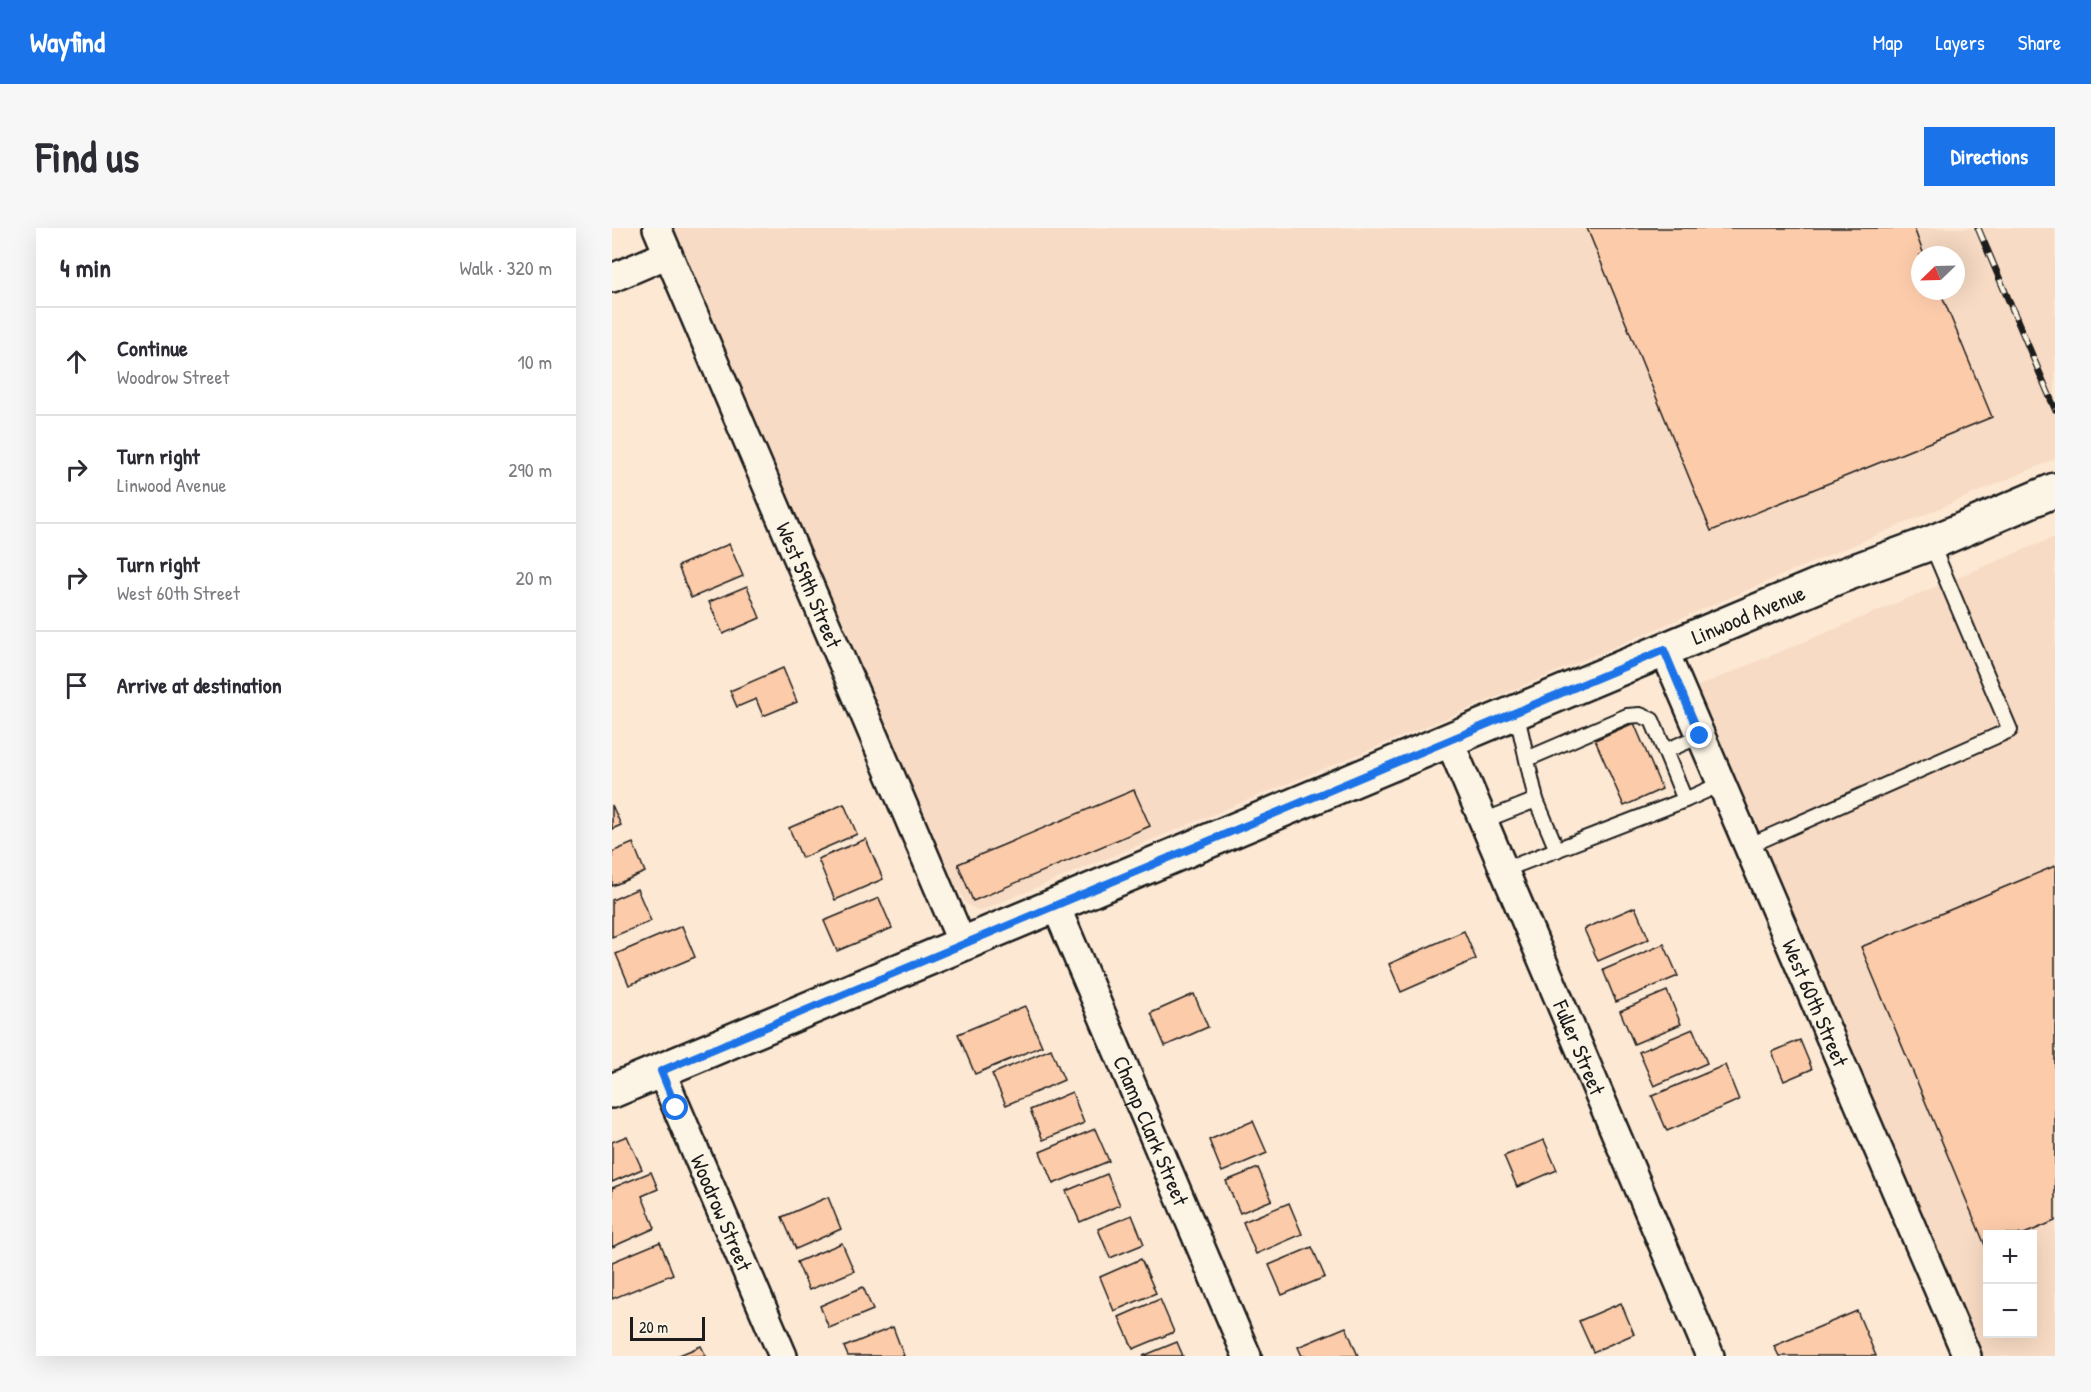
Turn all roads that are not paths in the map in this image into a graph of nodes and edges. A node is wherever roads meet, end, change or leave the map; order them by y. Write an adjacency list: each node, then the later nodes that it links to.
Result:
1 (657, 228): 2 (street, West 59th Street)
2 (669, 254): 3 (street); 20 (street, West 59th Street)
3 (612, 278)
4 (2055, 490): 5 (main road, Linwood Avenue)
5 (1931, 543): 6 (main road, Linwood Avenue); 16 (lane)
6 (1664, 650): 7 (main road, Linwood Avenue); 8 (street, West 60th Street)
7 (1516, 711): 9 (main road, Linwood Avenue); 11 (lane)
8 (1700, 736): 10 (lane); 12 (street, West 60th Street)
9 (1449, 740): 15 (street, Fuller Street); 19 (main road, Linwood Avenue)
10 (1665, 751): 11 (lane); 14 (lane)
11 (1527, 759): 13 (lane)
12 (1721, 784): 14 (lane); 16 (street, West 60th Street)
13 (1536, 800): 15 (lane); 17 (lane)
14 (1686, 800): 17 (lane)
15 (1483, 821): 18 (street, Fuller Street)
16 (1748, 846): 26 (street, West 60th Street)
17 (1557, 850): 18 (lane)
18 (1504, 870): 25 (street, Fuller Street)
19 (1055, 904): 20 (main road, Linwood Avenue); 24 (street, Champ Clark Street)
20 (962, 943): 21 (main road, Linwood Avenue)
21 (661, 1071): 22 (main road, Linwood Avenue); 23 (street, Woodrow Street)
22 (613, 1088)
23 (783, 1356)
24 (1247, 1356)
25 (1710, 1356)
26 (1967, 1356)

